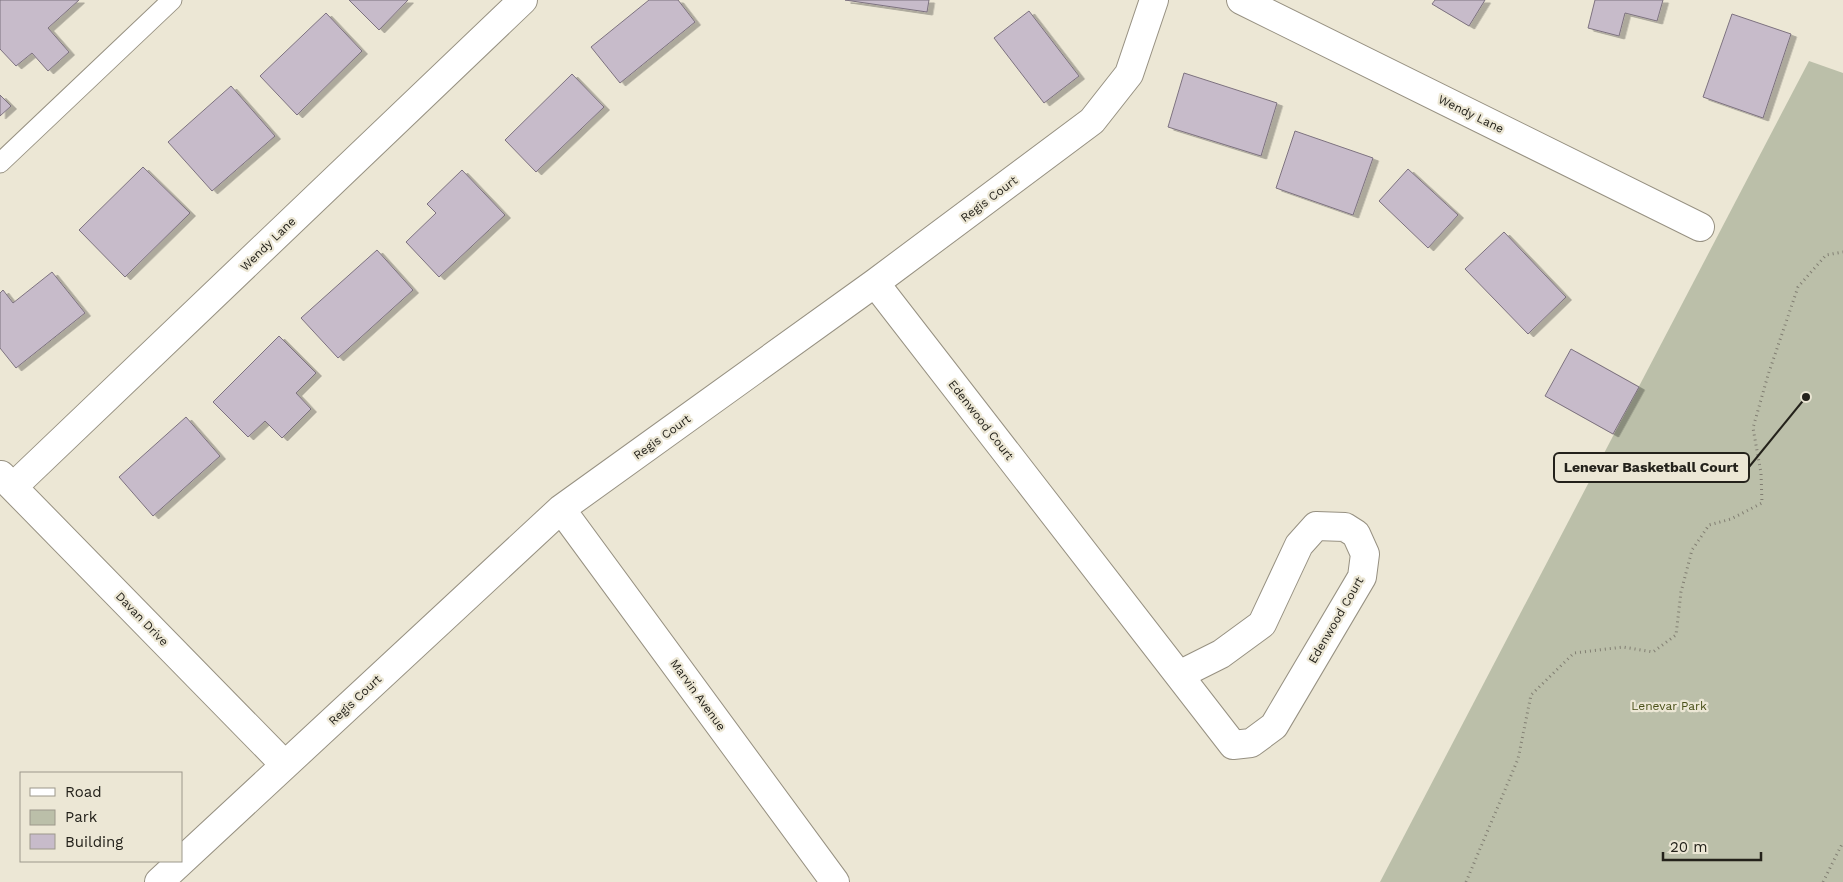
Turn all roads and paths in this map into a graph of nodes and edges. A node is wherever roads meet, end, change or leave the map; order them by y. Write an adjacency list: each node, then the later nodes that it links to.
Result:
1 (172, 0): 5 (lane)
2 (523, 0): 9 (street, Wendy Lane)
3 (1154, 0): 8 (street, Regis Court)
4 (1242, 0): 6 (street, Wendy Lane)
5 (0, 163)
6 (1700, 227)
7 (1843, 252): 18 (path)
8 (875, 283): 10 (street, Regis Court); 11 (street, Edenwood Court)
9 (6, 481): 12 (street, Davan Drive)
10 (561, 509): 12 (street, Regis Court); 17 (street, Marvin Avenue)
11 (1179, 675): 11 (street, Edenwood Court)
12 (285, 765): 14 (street, Regis Court)
13 (1843, 842): 19 (path)
14 (182, 861)
15 (181, 862): 16 (street, Regis Court)
16 (159, 882)
17 (835, 882)
18 (1466, 882)
19 (1823, 882)

